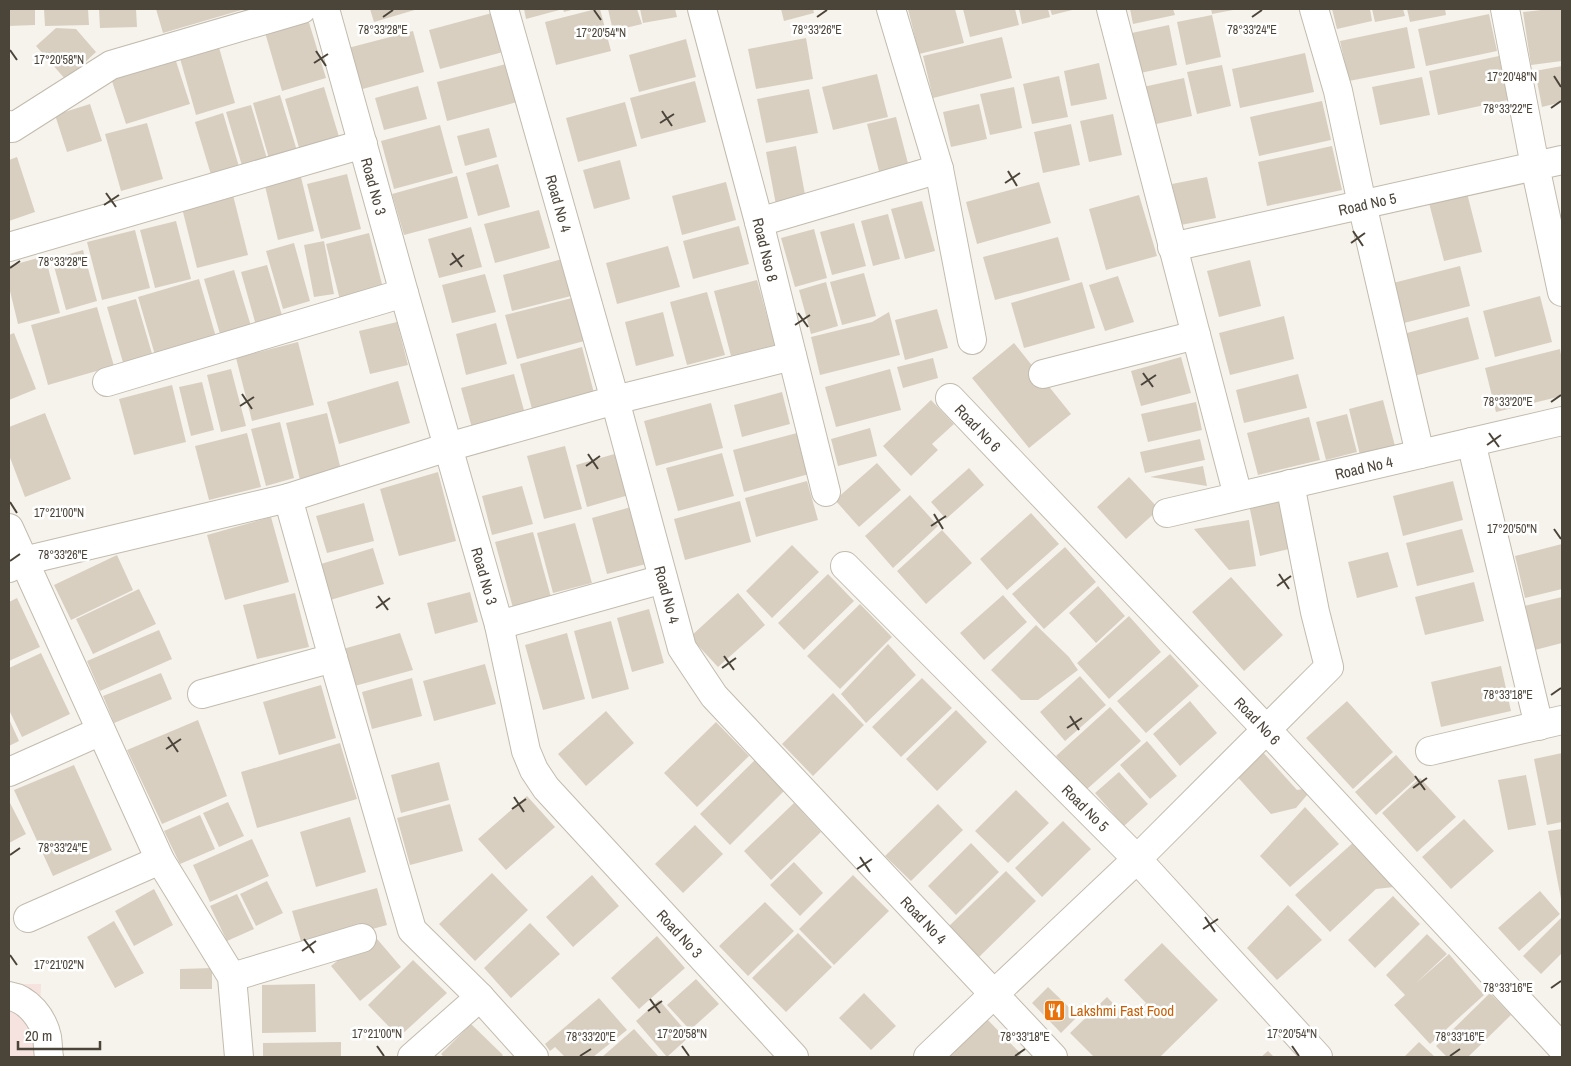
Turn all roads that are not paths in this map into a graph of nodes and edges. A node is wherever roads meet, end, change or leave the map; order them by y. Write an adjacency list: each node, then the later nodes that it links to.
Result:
1 (302, 9): 9 (street)
2 (325, 9): 10 (street, Road No 3)
3 (504, 9): 26 (street, Road No 4)
4 (702, 9): 15 (street, Road Nso 8)
5 (891, 9): 13 (street)
6 (1111, 9): 17 (street)
7 (1314, 9): 14 (street)
8 (1505, 9): 12 (street)
9 (9, 125)
10 (363, 144): 16 (street); 19 (street, Road No 3)
11 (1562, 160): 12 (street, Road No 5)
12 (1535, 166): 14 (street, Road No 5); 18 (street)
13 (939, 169): 15 (street); 21 (street)
14 (1362, 204): 17 (street, Road No 5); 30 (street)
15 (759, 222): 22 (street, Road Nso 8)
16 (9, 247)
17 (1172, 247): 20 (street)
18 (1562, 292)
19 (404, 293): 24 (street); 29 (street, Road No 3)
20 (1196, 335): 23 (street); 33 (street)
21 (972, 340)
22 (792, 356): 26 (street); 32 (street, Road Nso 8)
23 (1043, 374)
24 (107, 382)
25 (950, 398): 44 (street, Road No 6)
26 (615, 400): 29 (street); 39 (street, Road No 4)
27 (1562, 421): 28 (street, Road No 4)
28 (1471, 442): 30 (street, Road No 4); 43 (street)
29 (448, 447): 34 (street); 40 (street, Road No 3)
30 (1420, 454): 31 (street, Road No 4)
31 (1290, 484): 33 (street, Road No 4); 44 (street)
32 (826, 492)
33 (1238, 496): 35 (street, Road No 4)
34 (288, 498): 37 (street); 41 (street)
35 (1167, 513)
36 (9, 528): 37 (street)
37 (16, 565): 45 (street)
38 (845, 566): 48 (street, Road No 5)
39 (663, 580): 40 (street); 53 (street, Road No 4)
40 (498, 624): 61 (street, Road No 3)
41 (333, 658): 42 (street); 55 (street)
42 (202, 694)
43 (1550, 723): 46 (street)
44 (1266, 730): 48 (street); 56 (street, Road No 6)
45 (101, 731): 47 (street); 49 (street)
46 (1430, 751)
47 (9, 772)
48 (1137, 859): 53 (street); 64 (street, Road No 5)
49 (160, 860): 50 (street); 52 (street)
50 (28, 918)
51 (362, 938): 52 (street)
52 (232, 977): 58 (street)
53 (993, 995): 62 (street); 63 (street, Road No 4)
54 (9, 996): 57 (street)
55 (480, 997): 59 (street); 60 (street)
56 (1562, 1048)
57 (49, 1057)
58 (239, 1057)
59 (412, 1057)
60 (534, 1057)
61 (794, 1057)
62 (928, 1057)
63 (1053, 1057)
64 (1318, 1057)

